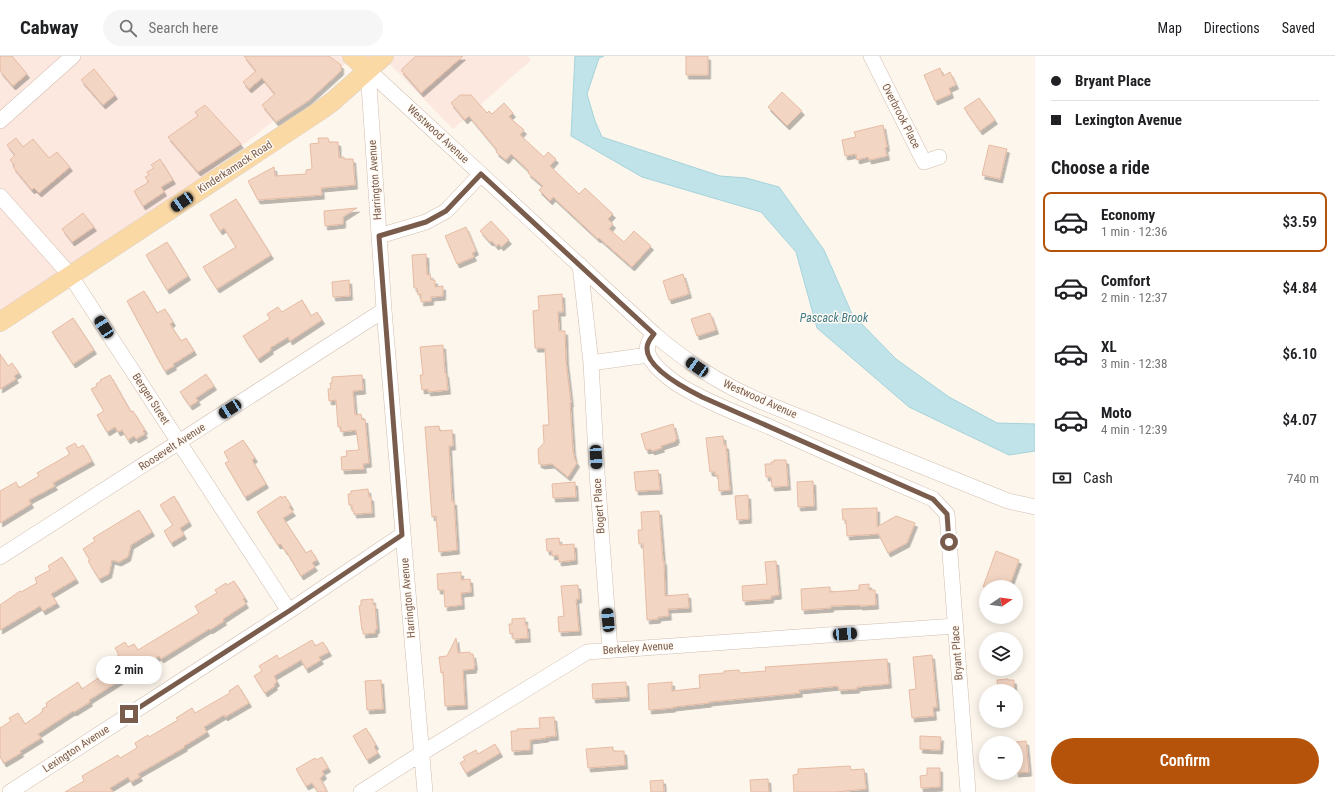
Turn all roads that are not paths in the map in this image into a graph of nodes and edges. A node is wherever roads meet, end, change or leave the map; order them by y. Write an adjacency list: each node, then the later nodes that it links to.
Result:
1 (73, 56): 6 (street)
2 (352, 56): 5 (main road, Westwood Avenue)
3 (384, 56): 5 (main road, Kinderkamack Road)
4 (871, 56): 7 (street, Overbrook Place)
5 (368, 70): 8 (street, Westwood Avenue); 10 (street, Harrington Avenue); 12 (main road, Kinderkamack Road)
6 (0, 121)
7 (939, 157)
8 (481, 174): 10 (street); 11 (street, Westwood Avenue)
9 (0, 196): 12 (street, Bergen Street)
10 (379, 236): 13 (street, Harrington Avenue)
11 (580, 266): 15 (street, Westwood Avenue); 17 (street, Bogert Place)
12 (70, 275): 14 (main road, Kinderkamack Road); 18 (street, Bergen Street)
13 (384, 310): 18 (street, Roosevelt Avenue); 20 (street, Harrington Avenue)
14 (0, 322)
15 (654, 334): 16 (street); 19 (street, Westwood Avenue)
16 (648, 355): 17 (street); 23 (street, Bryant Place)
17 (591, 363): 24 (street, Bogert Place)
18 (179, 442): 21 (street, Roosevelt Avenue); 22 (street, Bergen Street)
19 (1035, 507)
20 (402, 535): 22 (street, Lexington Avenue); 25 (street, Harrington Avenue)
21 (0, 557)
22 (289, 611): 26 (street, Lexington Avenue)
23 (955, 626): 24 (street, Berkeley Avenue); 29 (street, Bryant Place)
24 (610, 650): 25 (street, Berkeley Avenue)
25 (422, 753): 27 (street, Berkeley Avenue); 28 (street, Harrington Avenue)
26 (10, 792)
27 (361, 792)
28 (425, 792)
29 (968, 792)

